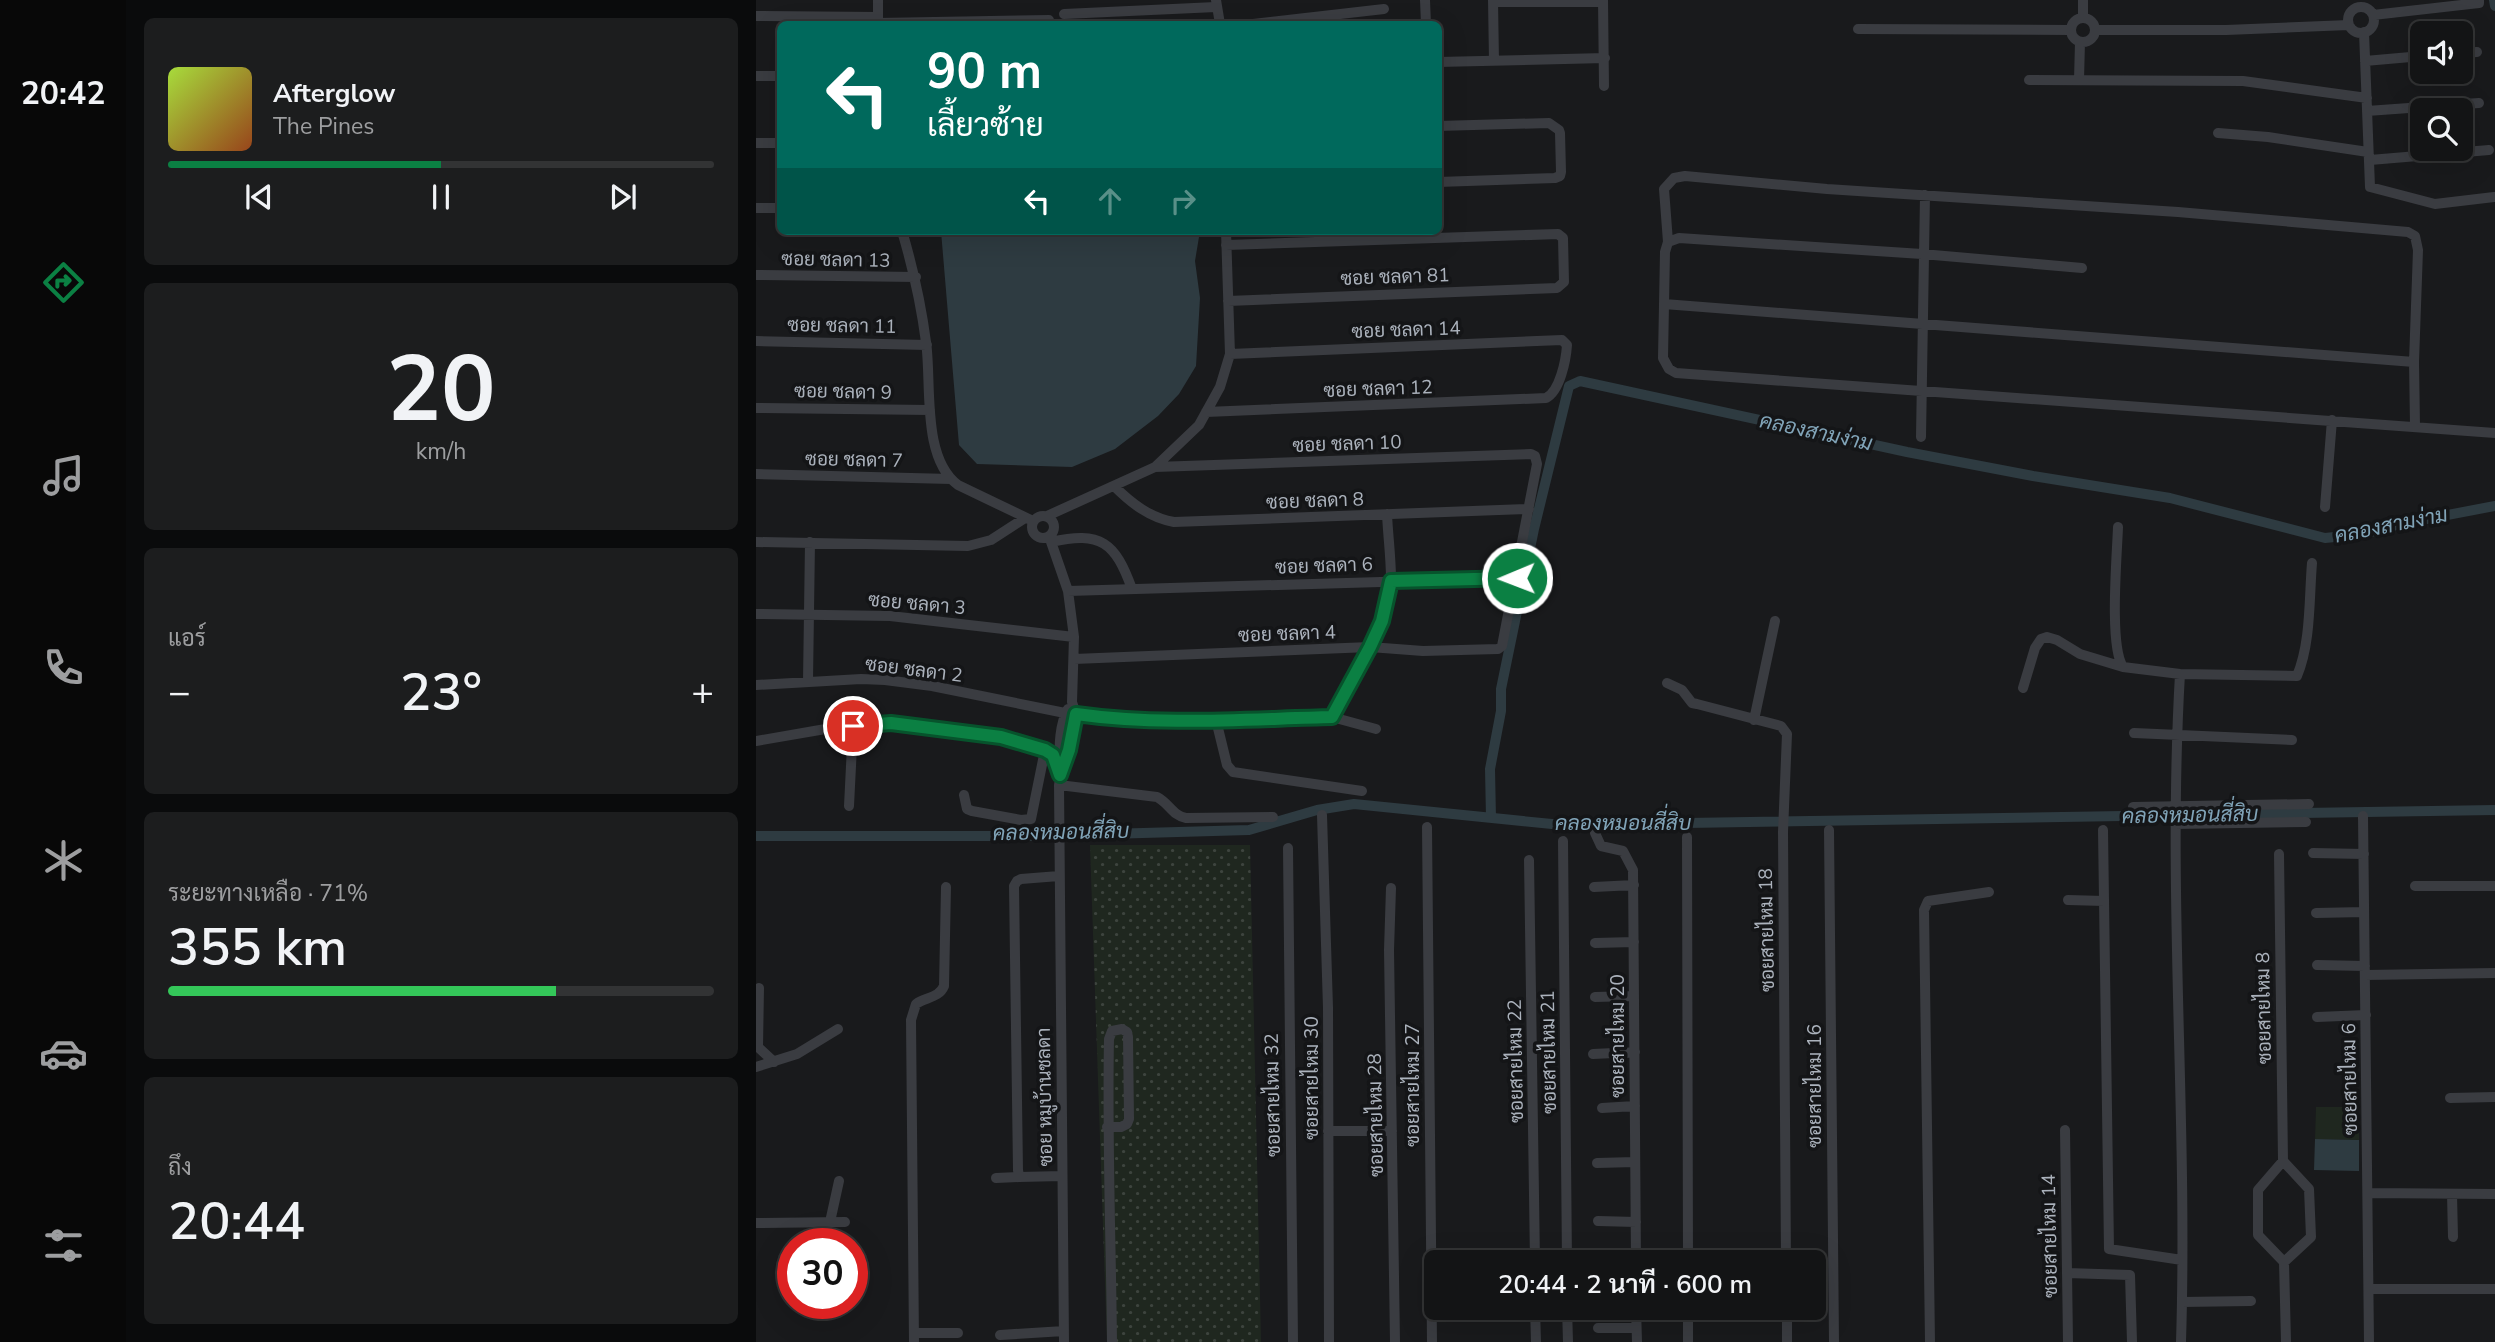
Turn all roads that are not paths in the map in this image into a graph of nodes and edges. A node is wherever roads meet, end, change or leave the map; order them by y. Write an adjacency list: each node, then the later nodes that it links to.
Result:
1 (878, 0): 19 (street)
2 (1345, 0): 12 (street)
3 (1426, 0): 22 (street)
4 (2083, 0): 16 (street)
5 (2479, 0): 14 (street)
6 (1493, 1): 7 (street); 33 (street)
7 (1603, 1): 32 (street)
8 (1216, 4): 10 (street)
9 (2362, 4): 14 (street); 23 (street)
10 (1106, 6): 13 (street)
11 (1384, 9): 12 (street)
12 (1346, 13): 21 (street)
13 (1064, 14)
14 (2373, 15): 27 (street)
15 (756, 16): 18 (street)
16 (2083, 18): 25 (street); 26 (street)
17 (1049, 20): 20 (street)
18 (858, 21)
19 (878, 21)
20 (964, 21)
21 (1278, 21)
22 (1426, 21)
23 (2349, 25): 26 (street); 27 (street)
24 (1858, 29): 25 (street)
25 (2070, 30): 28 (street)
26 (2095, 30): 28 (street)
27 (2364, 32): 34 (street)
28 (2081, 41): 39 (street)
29 (2473, 51): 30 (street)
30 (2477, 51)
31 (2410, 57): 34 (street)
32 (1605, 58): 33 (street); 40 (street)
33 (1494, 61): 35 (street)
34 (2365, 61): 41 (street)
35 (1442, 62)
36 (756, 76): 37 (street)
37 (777, 76)
38 (2029, 80): 39 (street)
39 (2079, 80): 41 (street)
40 (1604, 86)
41 (2367, 98): 43 (street)
42 (2479, 103): 43 (street)
43 (2367, 111): 49 (street)
44 (1442, 126): 50 (street)
45 (2218, 132): 49 (street)
46 (756, 143): 47 (street)
47 (777, 143)
48 (2489, 150): 49 (street)
49 (2369, 156): 52 (street)
50 (1442, 182)
51 (1924, 195): 57 (street); 59 (street); 69 (street)
52 (2494, 197)
53 (756, 208): 54 (street)
54 (777, 208)
55 (903, 235): 62 (street)
56 (1226, 235): 58 (street)
57 (1668, 242): 59 (street); 64 (street)
58 (1226, 245): 63 (street); 63 (street, ซอย ชลดา 81)
59 (1922, 254): 60 (street); 65 (street)
60 (2082, 268)
61 (756, 275): 62 (street, ซอย ชลดา 13)
62 (916, 277): 67 (street)
63 (1228, 301): 68 (street)
64 (1664, 304): 65 (street); 70 (street)
65 (1921, 323): 69 (street); 70 (street)
66 (756, 341): 67 (street, ซอย ชลดา 11)
67 (927, 345): 73 (street)
68 (1230, 354): 71 (street, ซอย ชลดา 14); 74 (street)
69 (2414, 362): 76 (street)
70 (1921, 390): 75 (street); 78 (street)
71 (1551, 396): 74 (street, ซอย ชลดา 12)
72 (756, 408): 73 (street, ซอย ชลดา 9)
73 (930, 410): 81 (street)
74 (1206, 412): 79 (street)
75 (2332, 420): 76 (street); 83 (street)
76 (2415, 426): 77 (street)
77 (2495, 433)
78 (1921, 438)
79 (1155, 467): 82 (street); 84 (street, ซอย ชลดา 10)
80 (756, 474): 81 (street, ซอย ชลดา 7)
81 (950, 479): 87 (street)
82 (1114, 486): 85 (street, ซอย ชลดา 8); 86 (street)
83 (2325, 507)
84 (1529, 509): 85 (street, ซอย ชลดา 8); 93 (street)
85 (1387, 514): 94 (street)
86 (1047, 516): 87 (street); 89 (street)
87 (1029, 519): 89 (street); 91 (street)
88 (2118, 527): 103 (street)
89 (1050, 539): 95 (street); 96 (street)
90 (756, 542): 91 (street)
91 (810, 542): 98 (street)
92 (2312, 563): 104 (street)
93 (1517, 578): 94 (street, ซอย ชลดา 6); 101 (street, ซอย ชลดา 4)
94 (1391, 581): 95 (street, ซอย ชลดา 6); 101 (street)
95 (1132, 589): 96 (street, ซอย ชลดา 6)
96 (1068, 591): 100 (street)
97 (756, 614): 98 (street, ซอย ชลดา 3)
98 (809, 614): 100 (street, ซอย ชลดา 3); 105 (street)
99 (1775, 621): 112 (street)
100 (1074, 637): 102 (street)
101 (1370, 647): 102 (street, ซอย ชลดา 4); 110 (street)
102 (1074, 659): 109 (street)
103 (2123, 667): 104 (street); 108 (street)
104 (2180, 674): 116 (street)
105 (808, 681): 107 (street, ซอย ชลดา 2); 109 (street, ซอย ชลดา 2)
106 (1667, 683): 112 (street, ซอยสายไหม 18)
107 (756, 685)
108 (2023, 688)
109 (1070, 714): 111 (street, ซอย ชลดา 2); 120 (street, ซอย หมูบ้านชลดา)
110 (1332, 717): 111 (street, ซอย ชลดา 2); 114 (street, ซอย ชลดา 2)
111 (1216, 720): 121 (street)
112 (1754, 720): 199 (street, ซอยสายไหม 18)
113 (853, 726): 118 (street); 119 (street); 124 (street)
114 (1376, 729)
115 (2134, 733): 116 (street)
116 (2177, 733): 117 (street); 125 (street)
117 (2292, 740)
118 (756, 741)
119 (1045, 750): 120 (street); 122 (street)
120 (1060, 776): 129 (street); 143 (street, ซอย หมูบ้านชลดา)
121 (1362, 791)
122 (964, 795)
123 (2309, 804): 125 (street)
124 (849, 806)
125 (2175, 806): 126 (street); 130 (street)
126 (2133, 807)
127 (1322, 815): 177 (street, ซอยสายไหม 30)
128 (2363, 816): 141 (street, ซอยสายไหม 6)
129 (1273, 817)
130 (2175, 822): 131 (street); 200 (street)
131 (2306, 822)
132 (1427, 827): 222 (street, ซอยสายไหม 27)
133 (1829, 830): 228 (street, ซอยสายไหม 16)
134 (2103, 830): 152 (street)
135 (1595, 833): 144 (street, ซอยสายไหม 20)
136 (1687, 837): 198 (street)
137 (1563, 841): 196 (street, ซอยสายไหม 21)
138 (1288, 848): 219 (street, ซอยสายไหม 32)
139 (2313, 853): 141 (street)
140 (2278, 854): 179 (street, ซอยสายไหม 8)
141 (2364, 854): 153 (street, ซอยสายไหม 6)
142 (1530, 860): 195 (street, ซอยสายไหม 22)
143 (1059, 876): 182 (street, ซอย หมูบ้านชลดา); 183 (street)
144 (1634, 885): 148 (street); 155 (street, ซอยสายไหม 20)
145 (2415, 886): 146 (street)
146 (2495, 886)
147 (946, 887): 217 (street)
148 (1594, 887)
149 (1391, 888): 178 (street, ซอยสายไหม 28)
150 (1989, 892): 229 (street)
151 (2068, 900): 152 (street)
152 (2104, 901): 200 (street)
153 (2364, 912): 154 (street); 158 (street, ซอยสายไหม 6)
154 (2316, 913)
155 (1634, 942): 156 (street); 161 (street, ซอยสายไหม 20)
156 (1595, 943)
157 (2317, 965): 158 (street)
158 (2365, 970): 159 (street); 163 (street, ซอยสายไหม 6)
159 (2495, 973)
160 (759, 988): 166 (street)
161 (1634, 996): 162 (street); 167 (street, ซอยสายไหม 20)
162 (1595, 997)
163 (2365, 1015): 164 (street); 186 (street, ซอยสายไหม 6)
164 (2317, 1017)
165 (838, 1029): 169 (street)
166 (757, 1050): 169 (street)
167 (1635, 1052): 168 (street); 173 (street, ซอยสายไหม 20)
168 (1593, 1054)
169 (774, 1062): 170 (street)
170 (756, 1067)
171 (2495, 1097): 172 (street)
172 (2449, 1098)
173 (1635, 1106): 174 (street); 180 (street, ซอยสายไหม 20)
174 (1602, 1108)
175 (1107, 1127): 175 (street); 218 (street)
176 (2065, 1130): 202 (street, ซอยสายไหม 14)
177 (1328, 1131): 178 (street); 220 (street, ซอยสายไหม 30)
178 (1392, 1131): 221 (street, ซอยสายไหม 28)
179 (2283, 1161): 201 (street); 201 (street)
180 (1635, 1162): 181 (street); 192 (street, ซอยสายไหม 20)
181 (1597, 1163)
182 (1062, 1176): 183 (street); 216 (street, ซอย หมูบ้านชลดา)
183 (1019, 1177): 184 (street)
184 (996, 1178)
185 (839, 1181): 190 (street)
186 (2368, 1194): 187 (street); 203 (street, ซอยสายไหม 6)
187 (2452, 1194): 188 (street); 194 (street)
188 (2495, 1194)
189 (1598, 1221): 192 (street)
190 (830, 1222): 191 (street); 193 (street)
191 (845, 1222)
192 (1636, 1222): 197 (street, ซอยสายไหม 20)
193 (756, 1223)
194 (2453, 1237)
195 (1535, 1250)
196 (1567, 1250)
197 (1636, 1250)
198 (1688, 1250)
199 (1786, 1250)
200 (2182, 1260): 206 (street)
201 (2284, 1262): 233 (street)
202 (2067, 1273): 230 (street, ซอยสายไหม 14); 231 (street)
203 (2368, 1289): 204 (street); 234 (street, ซอยสายไหม 6)
204 (2495, 1289)
205 (2251, 1301): 206 (street)
206 (2182, 1302): 232 (street)
207 (1535, 1320): 223 (street)
208 (1567, 1320): 224 (street)
209 (1636, 1320): 213 (street)
210 (1688, 1320): 226 (street)
211 (1787, 1320): 227 (street)
212 (1598, 1328): 213 (street)
213 (1636, 1328): 225 (street)
214 (958, 1333): 217 (street)
215 (1000, 1335): 216 (street)
216 (1064, 1336)
217 (914, 1338)
218 (1112, 1342)
219 (1293, 1342)
220 (1329, 1342)
221 (1395, 1342)
222 (1432, 1342)
223 (1536, 1342)
224 (1568, 1342)
225 (1637, 1342)
226 (1688, 1342)
227 (1787, 1342)
228 (1834, 1342)
229 (1930, 1342)
230 (2068, 1342)
231 (2132, 1342)
232 (2181, 1342)
233 (2286, 1342)
234 (2369, 1342)

